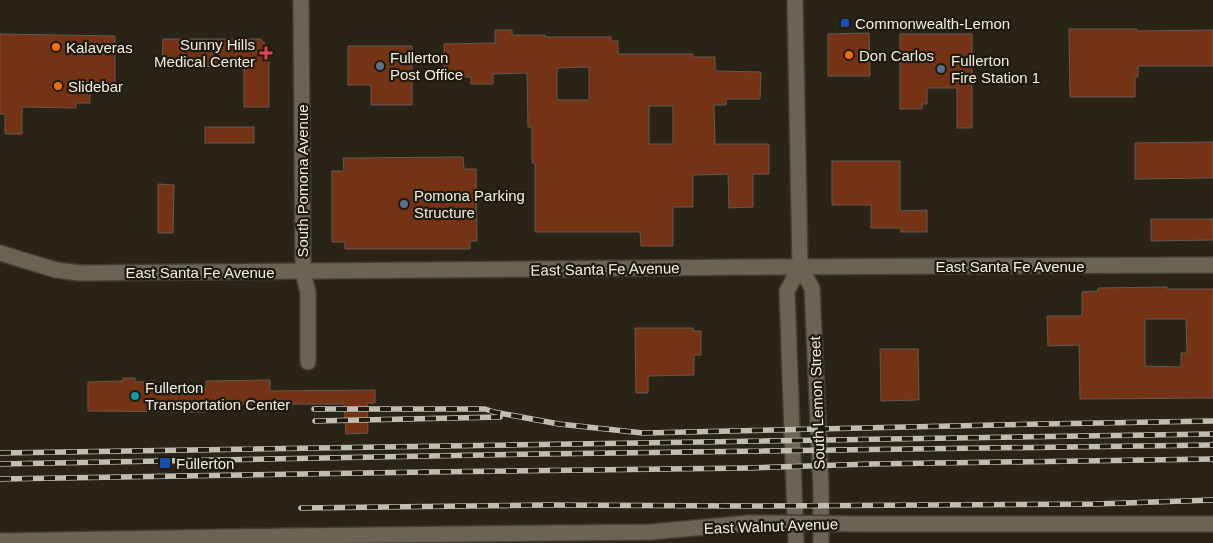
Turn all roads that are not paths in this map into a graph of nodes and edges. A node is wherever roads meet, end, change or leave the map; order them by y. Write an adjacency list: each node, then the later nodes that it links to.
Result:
1 (301, 0): 6 (street, South Pomona Avenue)
2 (795, 0): 5 (street, South Lemon Street)
3 (0, 253): 6 (street, East Santa Fe Avenue)
4 (1213, 265): 5 (street, East Santa Fe Avenue)
5 (800, 267): 6 (street, East Santa Fe Avenue); 11 (street, South Lemon Street); 12 (street, South Lemon Street)
6 (303, 272): 7 (street, South Pomona Avenue)
7 (308, 362)
8 (1213, 524): 9 (street, East Walnut Avenue, bridge)
9 (651, 537): 10 (street, East Walnut Avenue)
10 (0, 541)
11 (796, 543)
12 (821, 543)

